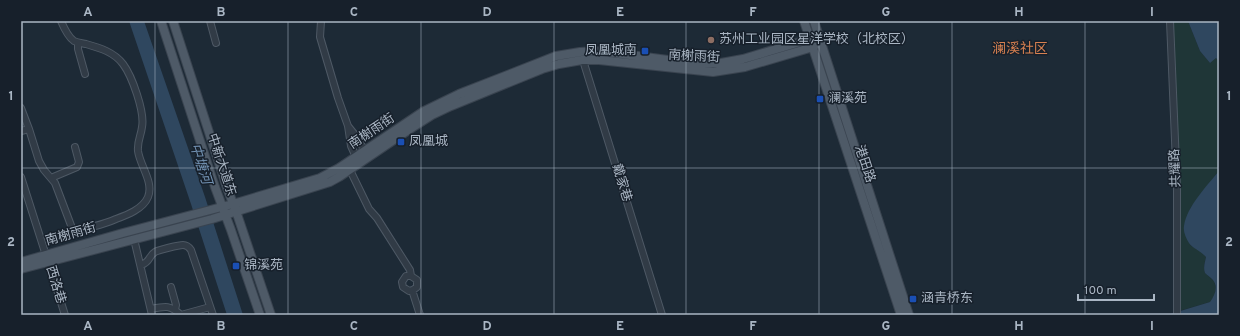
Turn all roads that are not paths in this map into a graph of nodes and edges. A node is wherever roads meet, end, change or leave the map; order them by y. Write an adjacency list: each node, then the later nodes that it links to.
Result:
1 (61, 21): 10 (street)
2 (160, 21): 26 (main road, 中新大道东)
3 (173, 21): 27 (main road, 中新大道东)
4 (210, 21): 11 (street)
5 (321, 21): 18 (street)
6 (804, 21): 12 (main road, 港田路)
7 (814, 21): 9 (main road, 港田路)
8 (1170, 21): 50 (street, 共耀路)
9 (820, 41): 12 (main road, 南榭雨街); 49 (main road, 港田路)
10 (78, 43): 15 (street); 25 (street)
11 (216, 43)
12 (812, 43): 13 (main road, 南榭雨街); 14 (main road, 南榭雨街); 48 (main road, 港田路)
13 (580, 52): 14 (street, 戴家巷); 21 (main road, 南榭雨街)
14 (582, 60): 23 (main road, 南榭雨街); 47 (street, 戴家巷)
15 (85, 74)
16 (21, 108): 17 (street)
17 (26, 126): 19 (street); 25 (street)
18 (348, 126): 21 (street); 22 (street)
19 (21, 132)
20 (75, 147): 25 (street)
21 (365, 151): 22 (main road, 南榭雨街)
22 (356, 157): 27 (main road, 南榭雨街)
23 (350, 170): 27 (main road, 南榭雨街); 35 (street)
24 (21, 177): 31 (street, 西洛巷)
25 (51, 178)
26 (222, 206): 27 (main road, 南榭雨街); 28 (main road, 中新大道东); 29 (main road, 南榭雨街)
27 (235, 207): 28 (main road, 南榭雨街); 45 (main road, 中新大道东)
28 (225, 214): 29 (main road, 南榭雨街); 44 (main road, 中新大道东)
29 (195, 218): 30 (main road, 南榭雨街); 31 (main road, 南榭雨街)
30 (134, 239): 31 (main road, 南榭雨街); 33 (street)
31 (47, 258): 32 (main road, 南榭雨街); 34 (main road, 南榭雨街); 41 (street, 西洛巷)
32 (21, 262)
33 (141, 265): 38 (street); 40 (street)
34 (21, 270)
35 (411, 276): 37 (street); 37 (street)
36 (171, 287): 39 (street)
37 (412, 290): 46 (street)
38 (210, 307): 42 (street); 43 (street)
39 (176, 310): 40 (street); 42 (street)
40 (152, 312)
41 (65, 315)
42 (181, 315)
43 (213, 315)
44 (260, 315)
45 (271, 315)
46 (420, 315)
47 (662, 315)
48 (901, 315)
49 (910, 315)
50 (1177, 315)

